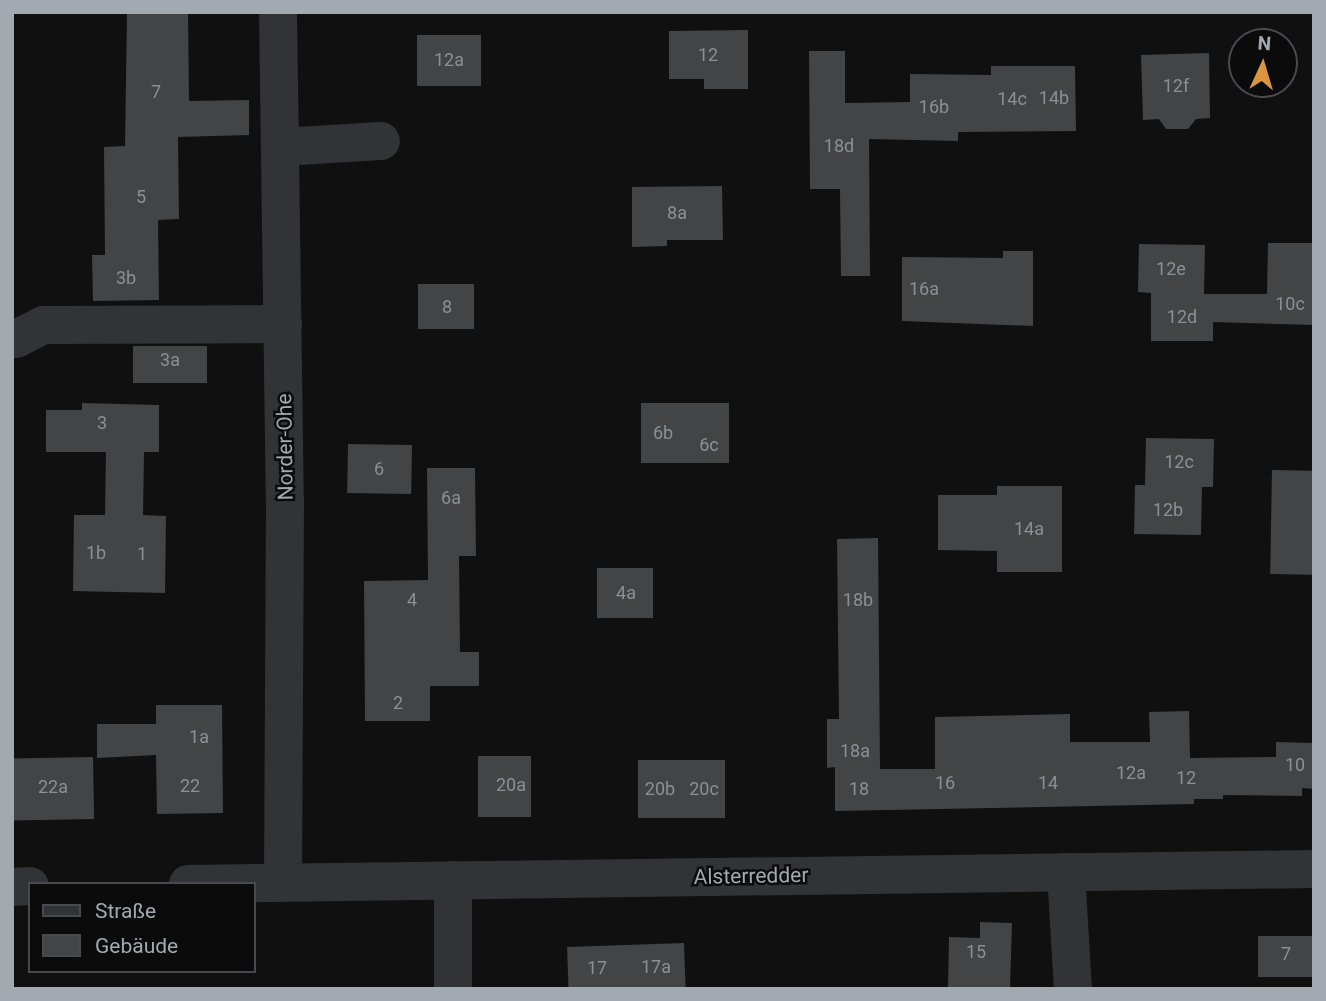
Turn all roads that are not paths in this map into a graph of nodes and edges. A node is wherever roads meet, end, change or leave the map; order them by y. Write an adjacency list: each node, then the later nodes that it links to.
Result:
1 (278, 12): 3 (street, Norder-Ohe)
2 (382, 141): 3 (street)
3 (281, 147): 4 (street, Norder-Ohe)
4 (283, 324): 5 (street); 9 (street, Norder-Ohe)
5 (16, 339)
6 (1314, 869): 7 (street, Alsterredder)
7 (1066, 872): 8 (street, Alsterredder); 12 (street)
8 (453, 880): 9 (street, Alsterredder); 11 (street)
9 (283, 882): 10 (street, Alsterredder)
10 (256, 883)
11 (453, 989)
12 (1073, 989)

